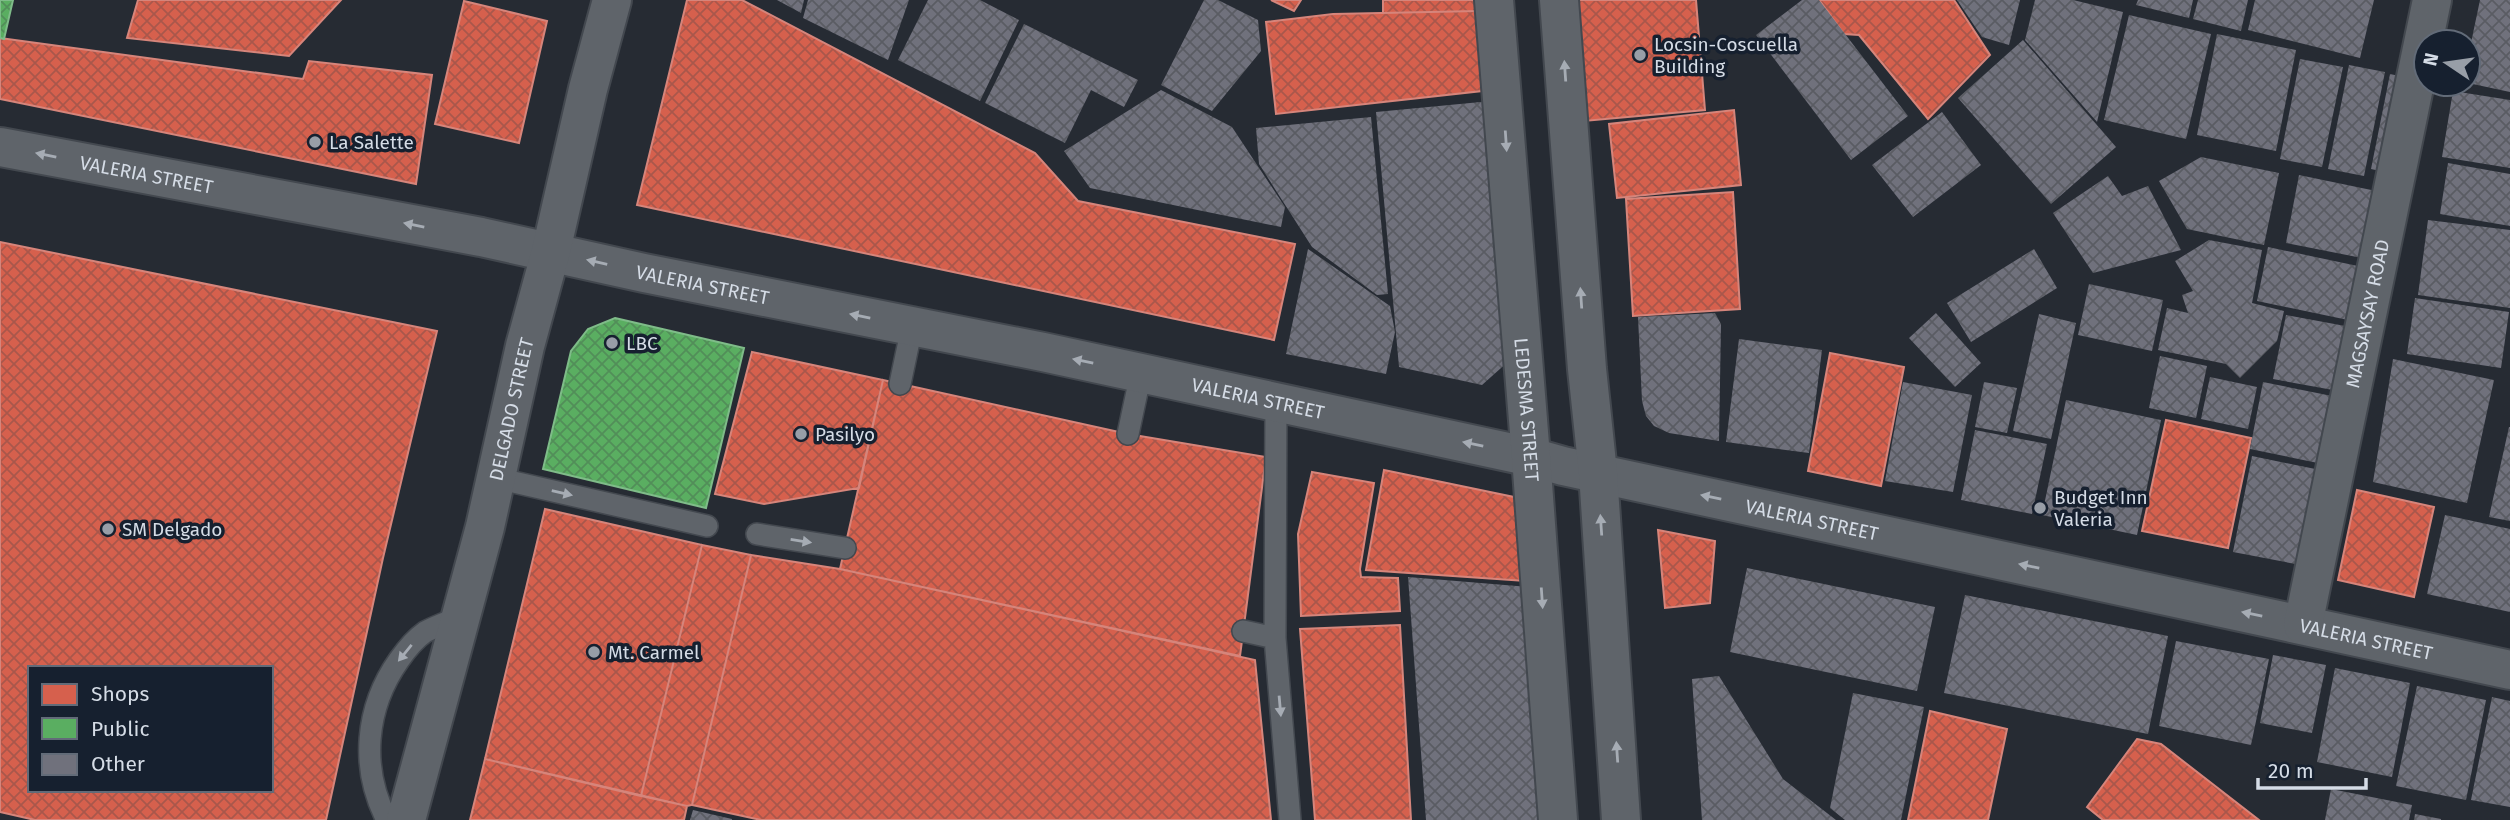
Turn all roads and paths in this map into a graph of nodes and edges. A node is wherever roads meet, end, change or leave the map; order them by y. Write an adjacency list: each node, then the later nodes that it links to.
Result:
1 (612, 0): 6 (street, DELGADO STREET)
2 (1494, 0): 12 (street, LEDESMA STREET, one-way to 12)
3 (1559, 0): 13 (street, one-way to 3)
4 (2432, 0): 19 (street, MAGSAYSAY ROAD)
5 (0, 147): 6 (street, VALERIA STREET, one-way to 5)
6 (551, 251): 7 (street, VALERIA STREET, one-way to 6); 14 (street, DELGADO STREET)
7 (912, 327): 8 (street, VALERIA STREET, one-way to 7); 9 (lane)
8 (1141, 373): 10 (street, VALERIA STREET); 11 (lane)
9 (900, 384)
10 (1276, 401): 12 (street, VALERIA STREET, one-way to 10); 21 (lane)
11 (1128, 434)
12 (1531, 457): 13 (street, VALERIA STREET); 26 (street, LEDESMA STREET, one-way to 26)
13 (1598, 473): 19 (street, VALERIA STREET, one-way to 13); 27 (street, one-way to 13)
14 (496, 478): 15 (lane, one-way to 15); 18 (street, DELGADO STREET)
15 (707, 526)
16 (757, 534): 17 (lane, one-way to 17)
17 (845, 548)
18 (460, 616): 23 (lane, one-way to 23); 24 (street, DELGADO STREET)
19 (2303, 625): 22 (street, VALERIA STREET)
20 (1243, 631): 21 (lane)
21 (1275, 638): 25 (lane, one-way to 25)
22 (2510, 670)
23 (387, 820)
24 (406, 820)
25 (1290, 820)
26 (1558, 820)
27 (1621, 820)

